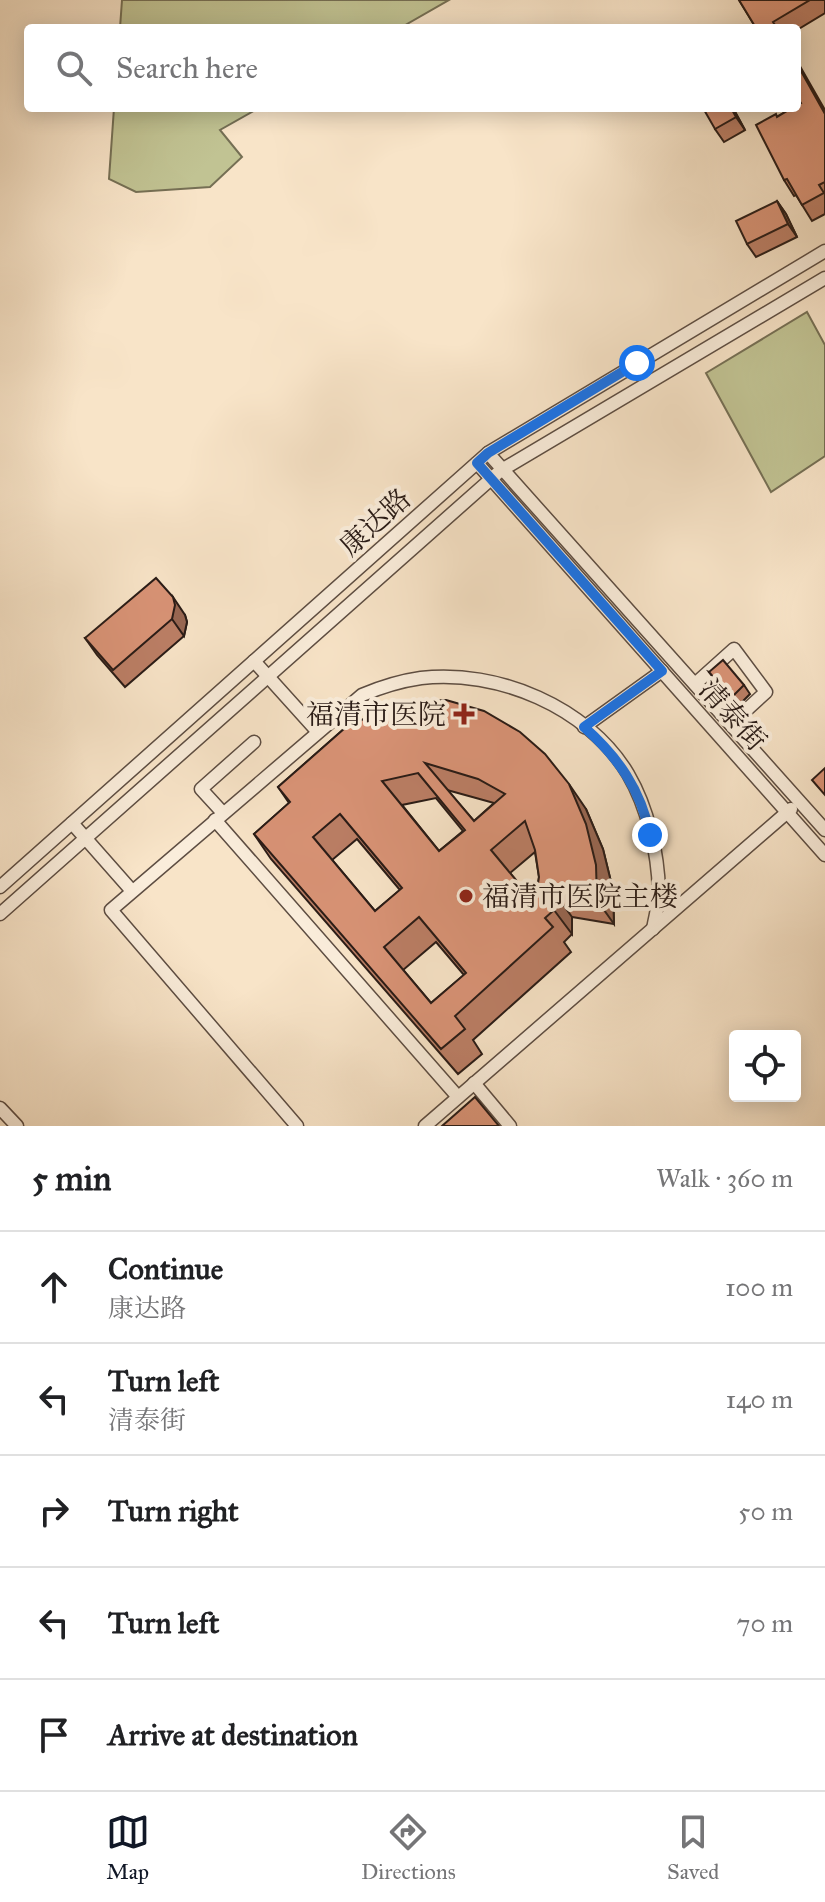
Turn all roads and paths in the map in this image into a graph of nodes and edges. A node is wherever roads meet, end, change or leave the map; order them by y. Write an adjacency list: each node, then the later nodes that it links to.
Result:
1 (825, 251): 3 (street, 康达路)
2 (825, 278): 5 (street, 康达路)
3 (488, 453): 4 (street, 康达路); 5 (street, 清泰街)
4 (477, 463): 6 (street, 清泰街); 7 (street, 康达路)
5 (503, 469): 6 (street, 康达路); 10 (street, 清泰街)
6 (491, 479): 8 (street, 清泰街); 9 (street, 康达路)
7 (254, 661): 9 (street); 18 (street, 康达路)
8 (662, 671): 12 (street); 16 (street, 清泰街)
9 (269, 676): 13 (street); 20 (street, 康达路)
10 (695, 684): 11 (street, 清泰街); 11 (street)
11 (731, 724): 15 (street, 清泰街)
12 (584, 727): 13 (street); 25 (street)
13 (317, 731): 17 (street)
14 (254, 742): 17 (street)
15 (800, 802): 16 (street); 19 (street, 清泰街)
16 (787, 812): 21 (street, 清泰街); 25 (street)
17 (219, 816): 23 (street); 27 (street)
18 (72, 823): 20 (street); 22 (street, 康达路)
19 (825, 830)
20 (86, 838): 23 (street); 24 (street, 康达路)
21 (825, 855)
22 (0, 887)
23 (132, 891): 30 (street)
24 (0, 914)
25 (653, 929): 26 (street)
26 (474, 1083): 27 (street); 32 (street)
27 (458, 1097): 31 (street)
28 (0, 1108): 29 (street)
29 (17, 1126)
30 (297, 1126)
31 (425, 1126)
32 (510, 1126)

